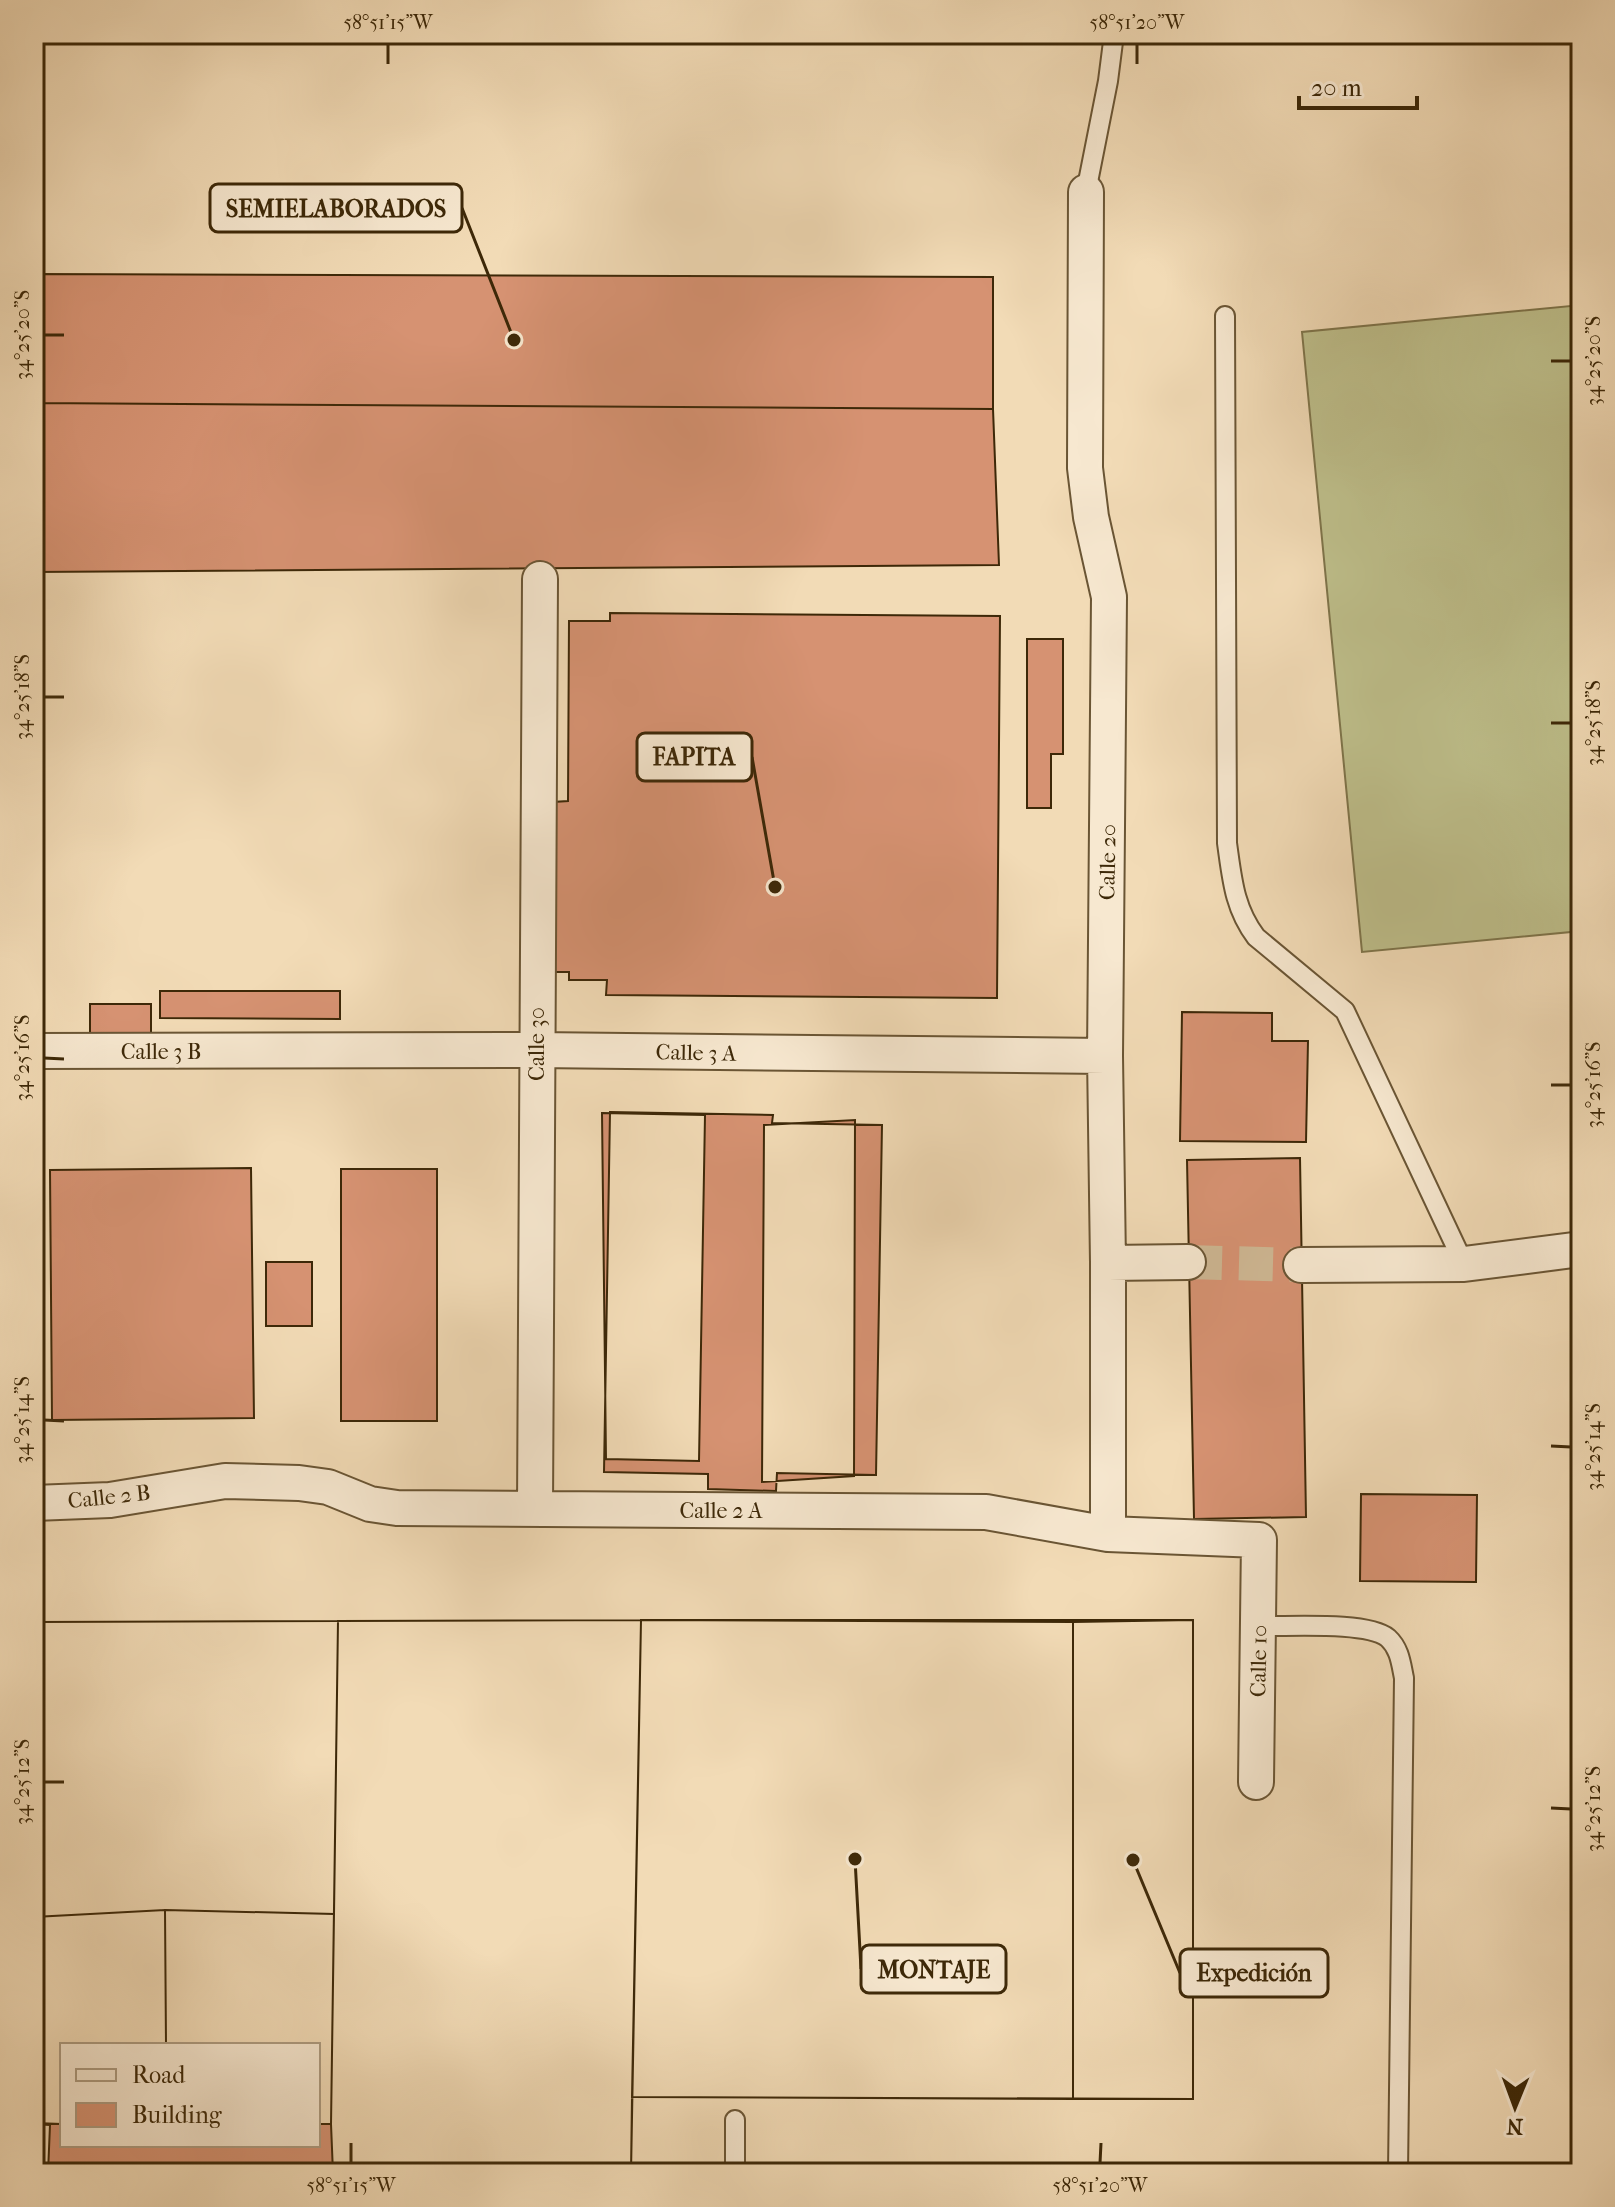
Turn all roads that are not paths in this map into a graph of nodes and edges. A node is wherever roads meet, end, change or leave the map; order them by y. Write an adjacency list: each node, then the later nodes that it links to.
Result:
1 (1114, 34): 2 (lane)
2 (1086, 192): 8 (street, Calle 20)
3 (1225, 316): 12 (lane)
4 (540, 579): 6 (street, Calle 30)
5 (287, 1050): 6 (street, Calle 3 A); 7 (street, Calle 3 B)
6 (536, 1050): 8 (street, Calle 3 A); 16 (street, Calle 30)
7 (34, 1051)
8 (1105, 1056): 11 (street, Calle 20)
9 (1581, 1249): 12 (street)
10 (1188, 1262): 11 (street)
11 (1108, 1263): 17 (street, Calle 20)
12 (1464, 1264): 13 (street)
13 (1301, 1265)
14 (184, 1486): 15 (street, Calle 2 B); 16 (street, Calle 2 A)
15 (34, 1503)
16 (535, 1509): 17 (street, Calle 2 A)
17 (1108, 1534): 18 (street, Calle 2 A)
18 (1259, 1540): 19 (street, Calle 10)
19 (1258, 1626): 20 (street, Calle 10); 23 (lane)
20 (1256, 1782)
21 (735, 2120): 22 (lane)
22 (735, 2173)
23 (1398, 2173)

